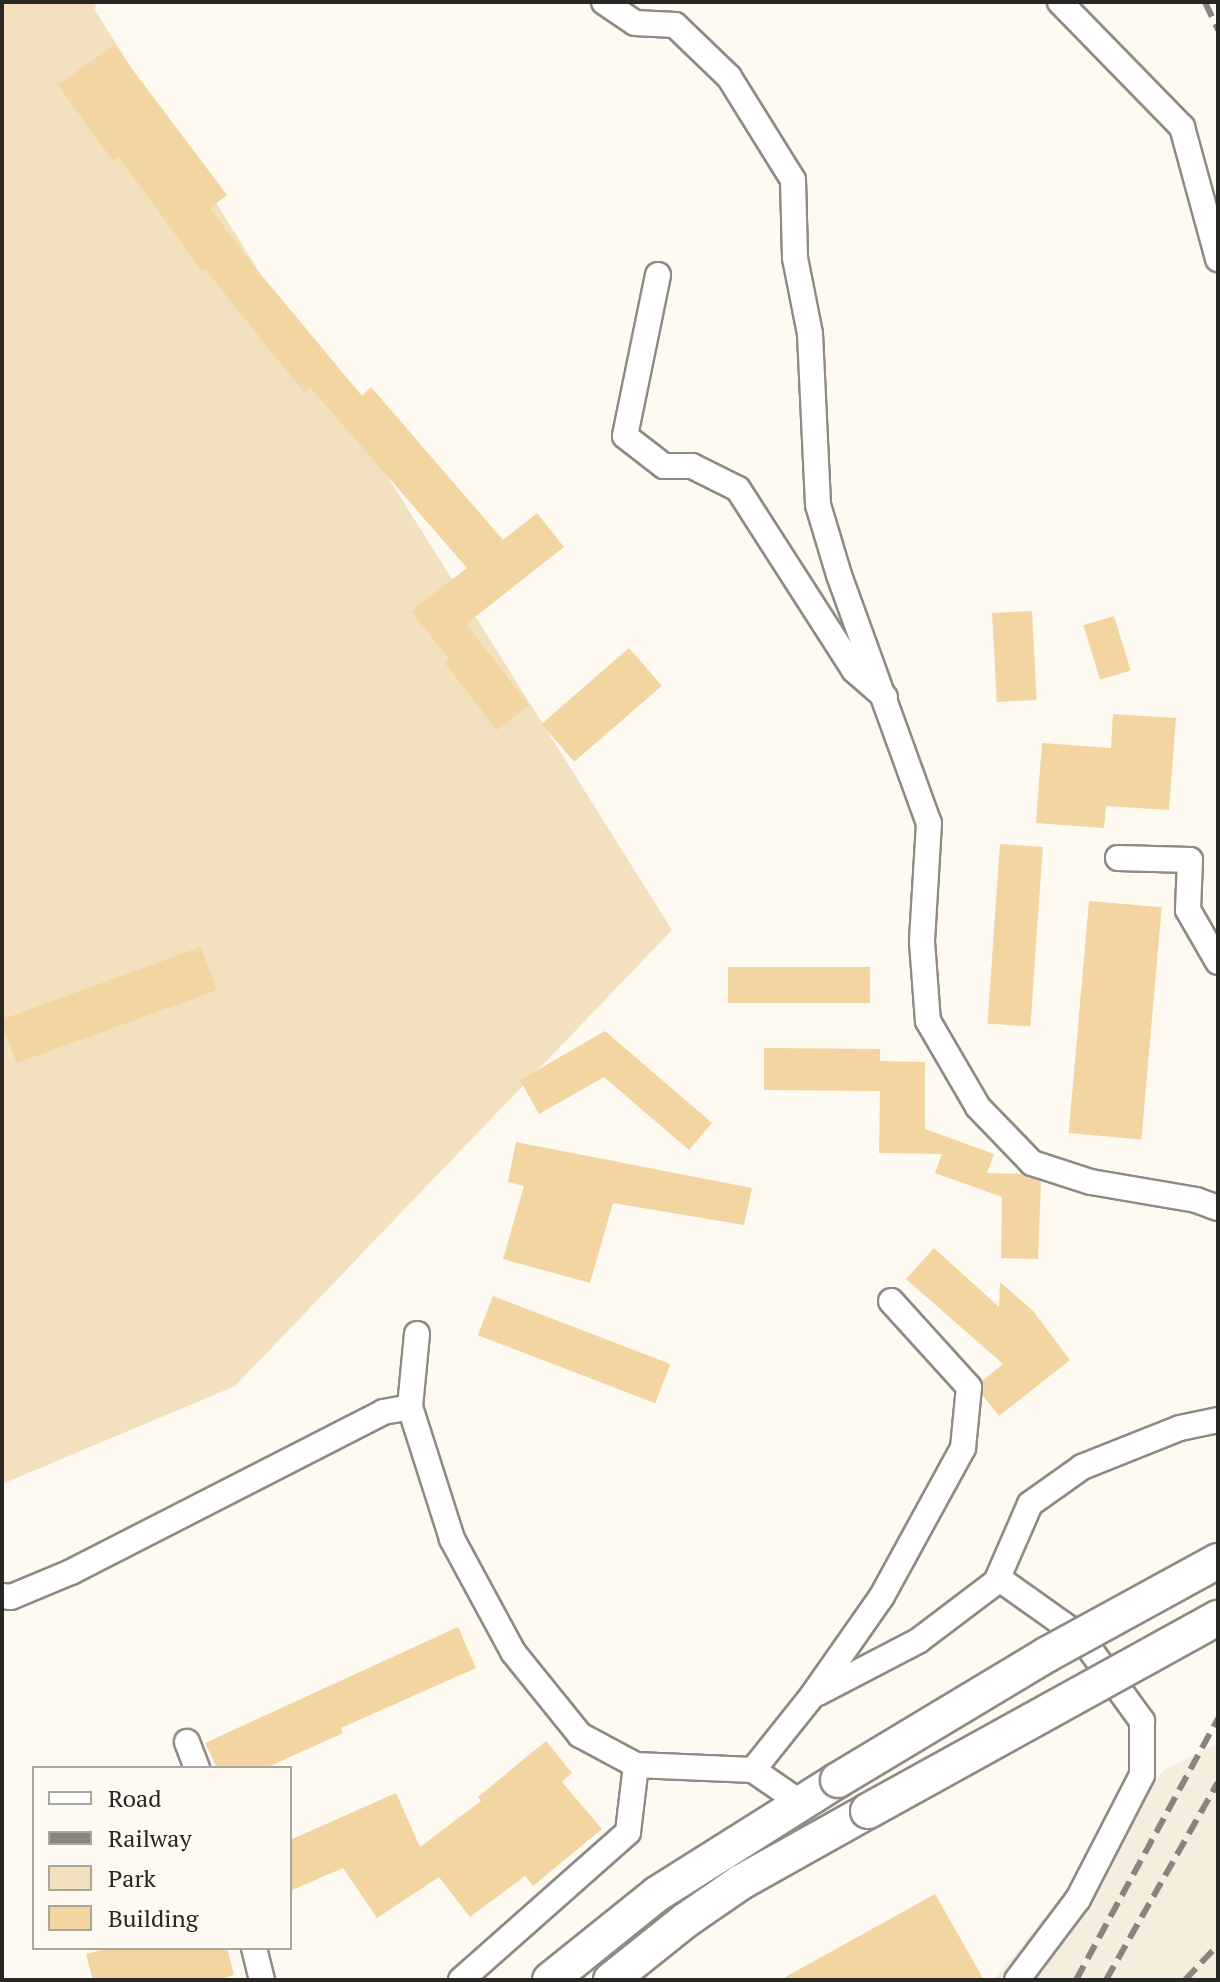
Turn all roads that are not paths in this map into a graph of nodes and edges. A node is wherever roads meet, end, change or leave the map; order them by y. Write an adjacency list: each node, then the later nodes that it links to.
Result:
1 (604, 2): 5 (street)
2 (1060, 2): 3 (street)
3 (1218, 259)
4 (658, 275): 5 (street)
5 (887, 698): 8 (street)
6 (1118, 858): 7 (street)
7 (1218, 962)
8 (1218, 1208)
9 (891, 1301): 17 (street)
10 (417, 1334): 11 (street)
11 (410, 1407): 15 (street); 19 (street)
12 (1218, 1420): 14 (street)
13 (1218, 1561): 22 (main road, bridge)
14 (998, 1578): 17 (street); 28 (street)
15 (2, 1596)
16 (1218, 1618): 27 (main road, bridge)
17 (812, 1696): 21 (street)
18 (187, 1742): 20 (street)
19 (636, 1765): 21 (street); 25 (street)
20 (196, 1766)
21 (753, 1770): 22 (street)
22 (801, 1803): 26 (main road)
23 (254, 1950): 24 (street)
24 (262, 1980)
25 (461, 1980)
26 (550, 1980)
27 (611, 1980)
28 (1017, 1980)

